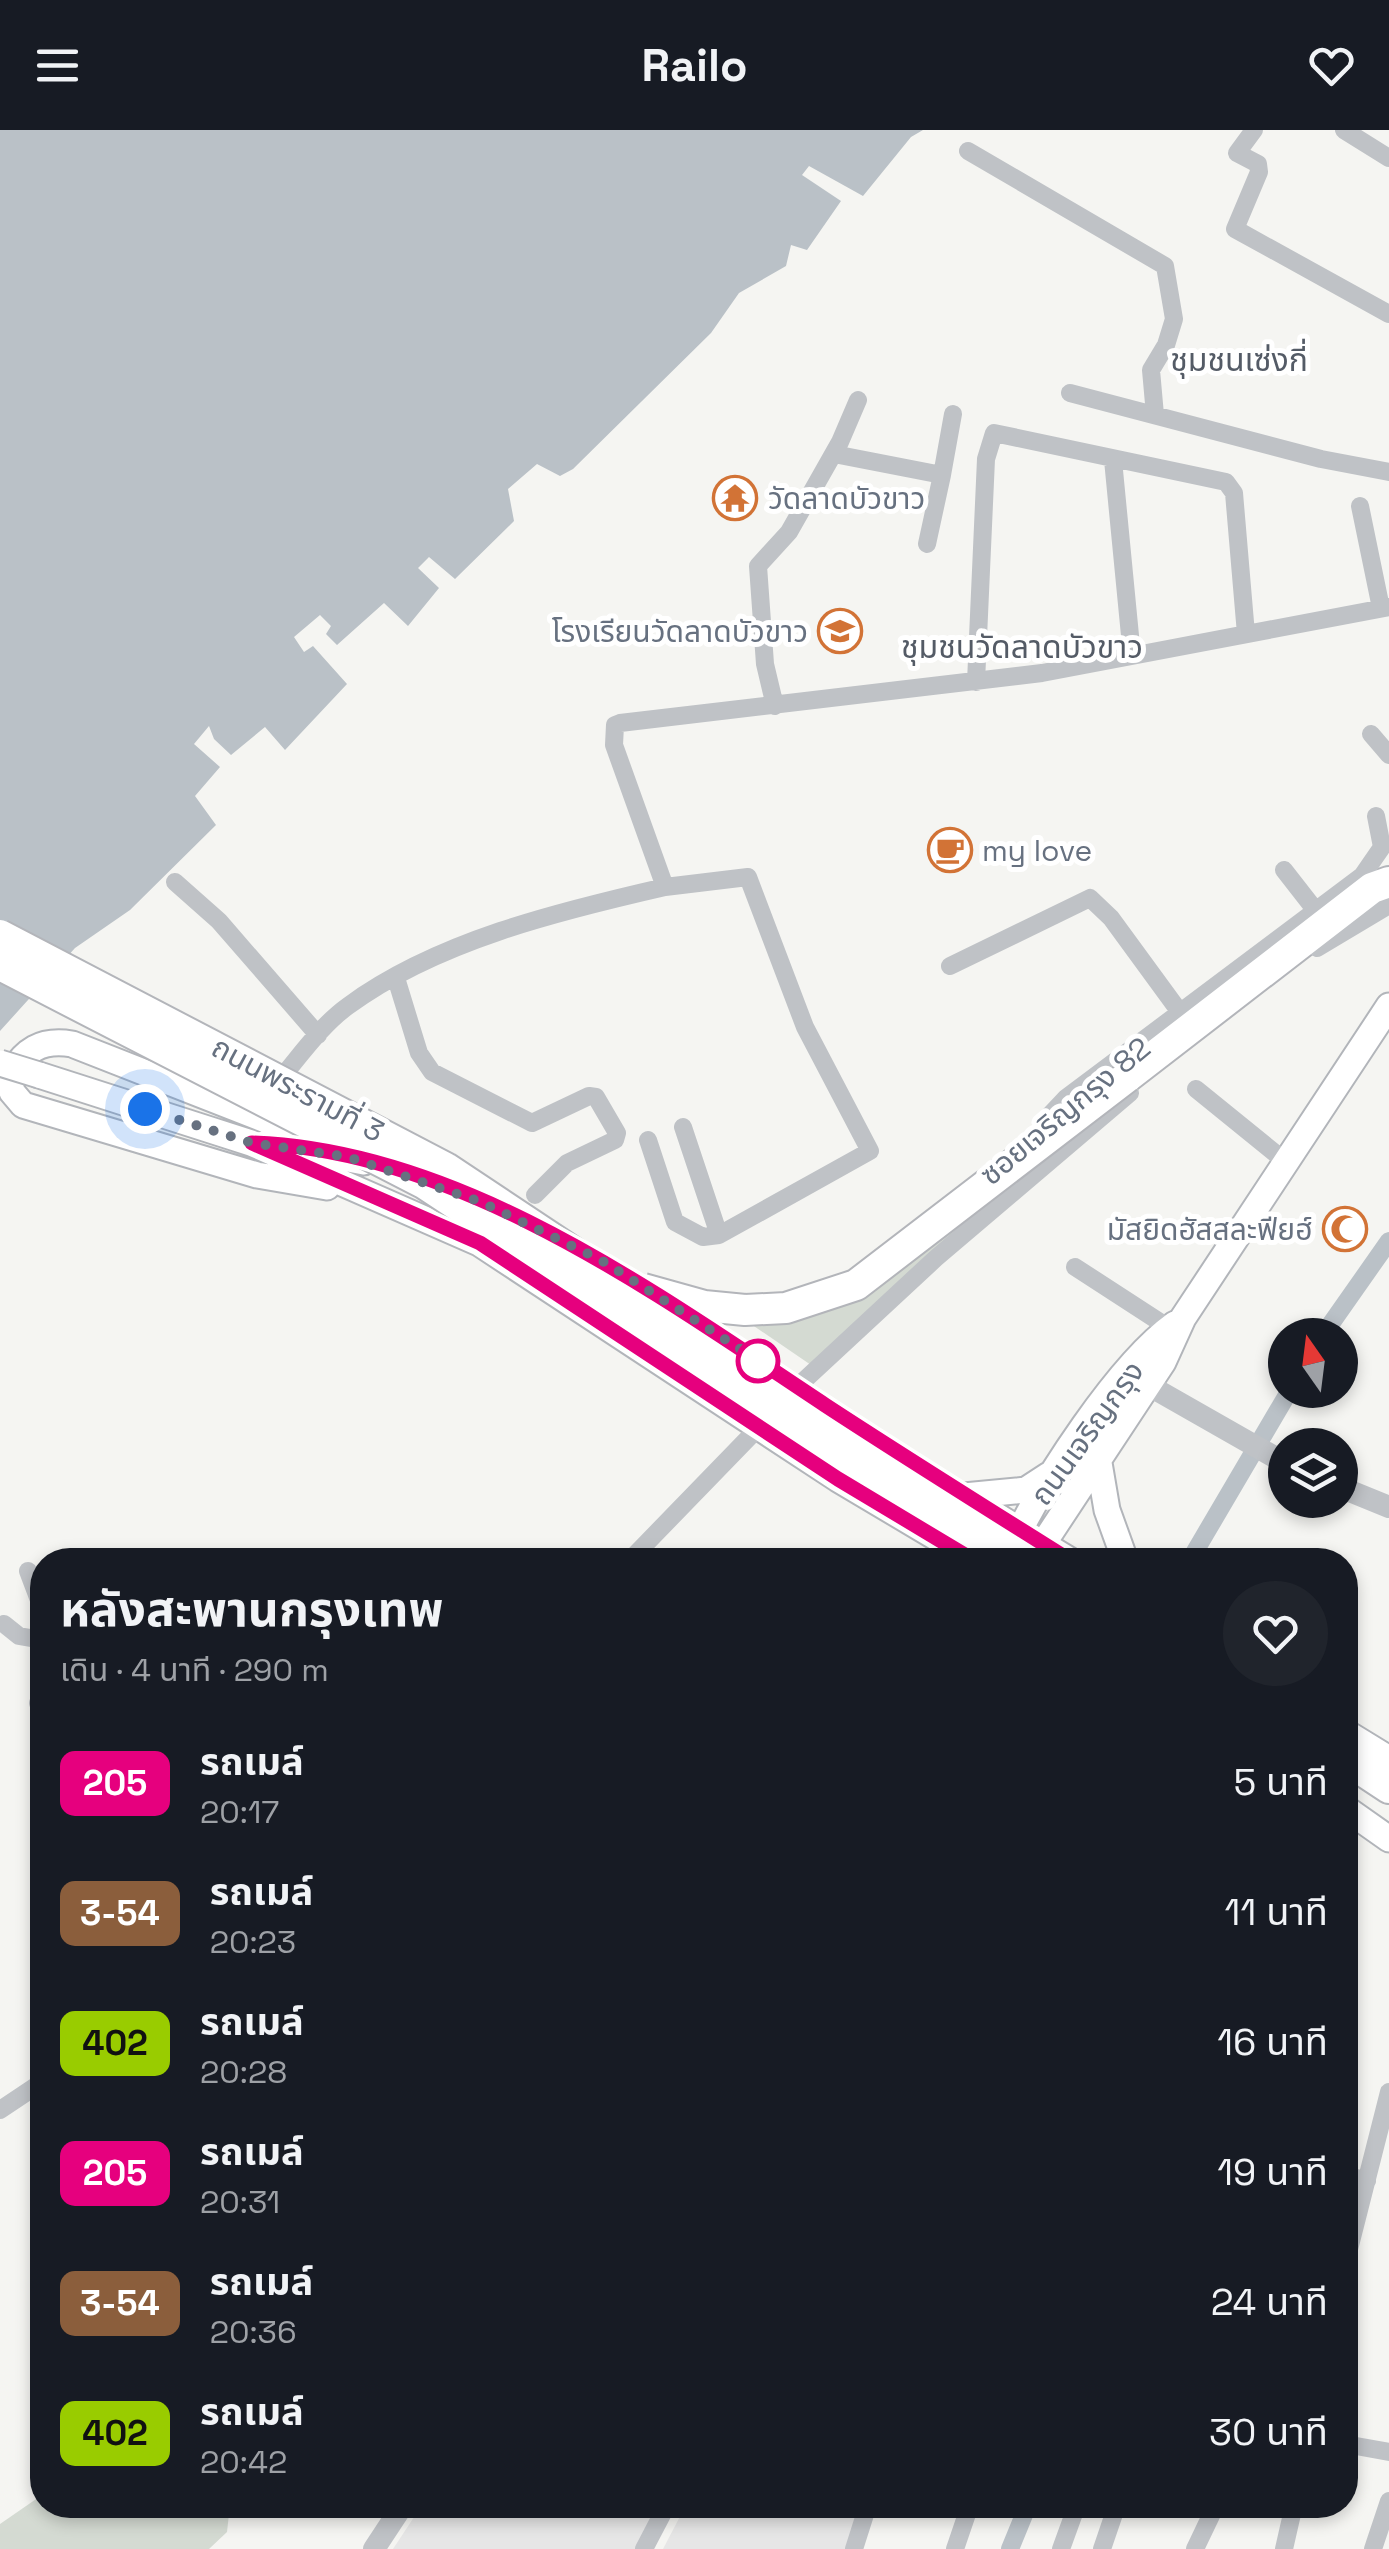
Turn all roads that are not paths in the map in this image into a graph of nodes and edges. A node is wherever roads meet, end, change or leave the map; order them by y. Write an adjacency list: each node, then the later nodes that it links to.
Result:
1 (1254, 130): 5 (street)
2 (1344, 130): 4 (street)
3 (968, 151): 9 (street)
4 (1389, 158)
5 (1389, 314)
6 (1070, 393): 9 (street)
7 (858, 400): 10 (street)
8 (953, 414): 13 (street)
9 (1155, 415): 12 (street)
10 (834, 454): 13 (street); 20 (street)
11 (1113, 460): 17 (street); 18 (street); 19 (street)
12 (1389, 472)
13 (942, 475): 15 (street)
14 (1360, 506): 16 (street)
15 (927, 544)
16 (1385, 608): 17 (street)
17 (1246, 634): 18 (street)
18 (1132, 656): 19 (street)
19 (976, 682): 20 (street)
20 (775, 706): 27 (street)
21 (1371, 734): 22 (street)
22 (1389, 754)
23 (1376, 816): 29 (street)
24 (1284, 870): 29 (street)
25 (174, 882): 36 (street)
26 (1389, 882): 50 (main road, bridge)
27 (665, 887): 33 (street); 48 (street)
28 (1389, 906): 43 (street, ซอยเจริญกรุง 82)
29 (1316, 911): 35 (street)
30 (0, 936): 50 (main road, ถนนพระรามที่ 3, bridge)
31 (0, 965): 63 (main road, ถนนพระรามที่ 3, bridge)
32 (950, 966): 35 (street)
33 (396, 978): 36 (street); 47 (street)
34 (1389, 1006): 45 (main road, ถนนเจริญกรุง)
35 (1179, 1011): 43 (street)
36 (318, 1035): 39 (street)
37 (0, 1063): 42 (main road, bridge)
38 (1196, 1089): 45 (street)
39 (252, 1112): 44 (main road); 46 (main road)
40 (683, 1127): 48 (street)
41 (648, 1140): 48 (street)
42 (252, 1143): 44 (main road); 46 (main road)
43 (1056, 1153): 53 (street, ซอยเจริญกรุง 82)
44 (348, 1157): 53 (main road)
45 (1286, 1162): 51 (main road, ถนนเจริญกรุง)
46 (356, 1189): 54 (main road)
47 (536, 1195)
48 (719, 1234)
49 (1076, 1267): 51 (street)
50 (602, 1275): 64 (main road, ถนนพระรามที่ 3, bridge)
51 (1176, 1323): 52 (main road, ถนนเจริญกรุง); 57 (main road, ถนนเจริญกรุง)
52 (1148, 1385): 55 (street); 56 (main road, ถนนเจริญกรุง)
53 (797, 1386): 59 (main road)
54 (759, 1427): 61 (street); 62 (main road)
55 (1268, 1455)
56 (1098, 1456): 64 (main road, ถนนเจริญกรุง); 65 (main road)
57 (1055, 1471): 59 (main road); 64 (main road, ถนนเจริญกรุง)
58 (1358, 1494): 60 (street)
59 (964, 1496): 64 (main road)
60 (1389, 1507)
61 (642, 1548)
62 (946, 1548)
63 (978, 1548)
64 (1032, 1548)
65 (1120, 1548)
66 (28, 1571): 67 (street)
67 (30, 1576)
68 (4, 1624): 69 (street)
69 (30, 1638)
70 (1358, 1740): 71 (main road)
71 (1389, 1760)
72 (1358, 1773): 74 (main road)
73 (1358, 1790): 74 (main road)
74 (1387, 1802)
75 (1358, 1817): 76 (main road)
76 (1389, 1839)
77 (30, 2090): 79 (street)
78 (1389, 2092): 81 (street)
79 (0, 2110)
80 (1358, 2179): 81 (street)
81 (1367, 2181): 82 (street)
82 (1358, 2215)
83 (1358, 2446): 84 (street)
84 (1389, 2452)
85 (1389, 2501): 102 (street)
86 (396, 2518): 94 (street)
87 (660, 2518): 95 (street)
88 (864, 2518): 96 (street)
89 (966, 2518): 97 (street)
90 (1072, 2518): 98 (street)
91 (1113, 2518): 99 (street)
92 (1210, 2518): 100 (street)
93 (1291, 2518): 101 (street)
94 (379, 2547)
95 (644, 2549)
96 (854, 2549)
97 (955, 2549)
98 (1061, 2549)
99 (1102, 2549)
100 (1195, 2549)
101 (1284, 2549)
102 (1373, 2549)

